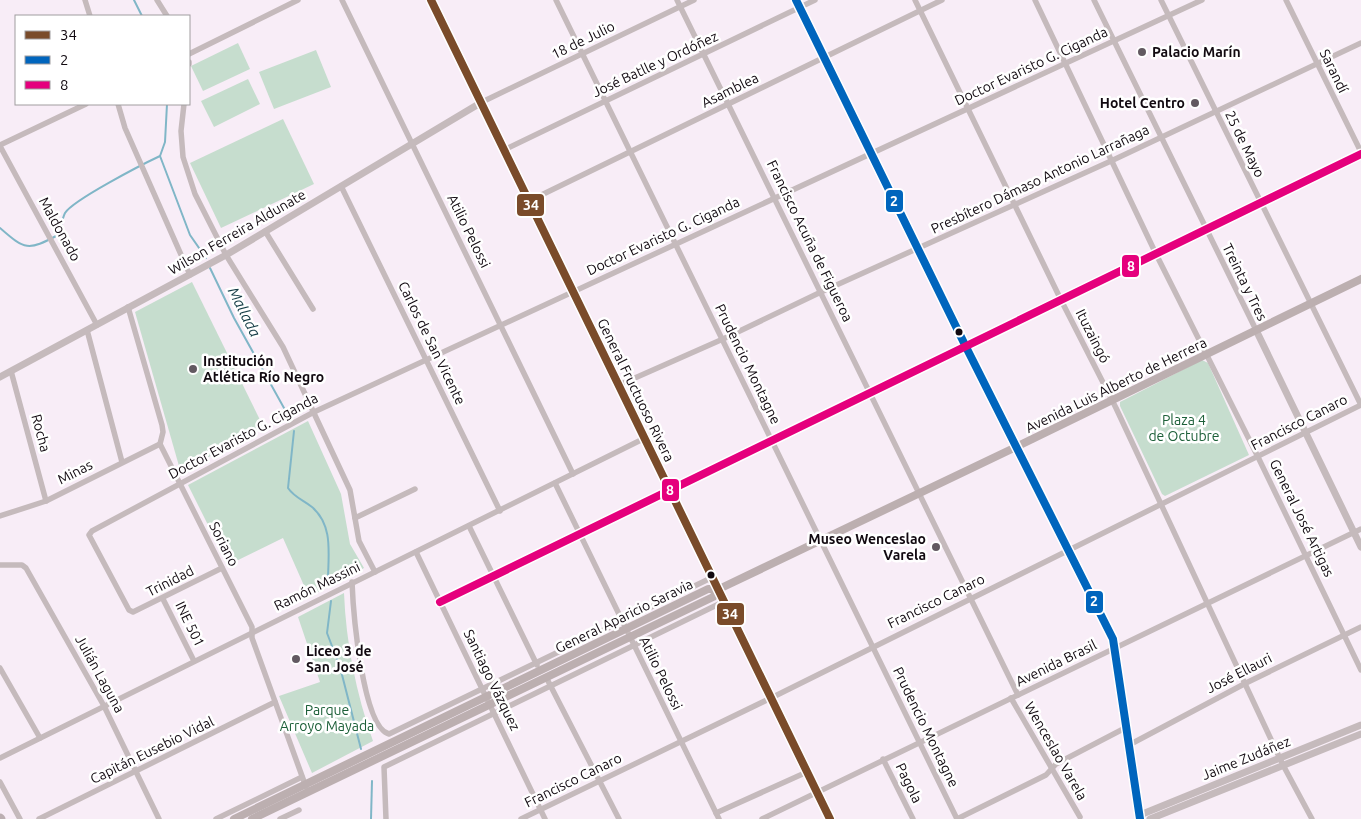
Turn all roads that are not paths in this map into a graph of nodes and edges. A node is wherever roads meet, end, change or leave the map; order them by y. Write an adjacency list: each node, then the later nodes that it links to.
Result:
1 (85, 0): 21 (street)
2 (158, 0): 22 (street)
3 (298, 0): 26 (street)
4 (342, 0): 41 (street, Atilio Pelossi)
5 (431, 0): 33 (street, General Fructuoso Rivera)
6 (556, 0): 27 (street, Prudencio Montagne)
7 (676, 0): 18 (street, Francisco Acuña de Figueroa)
8 (694, 0): 18 (street, 18 de Julio)
9 (796, 0): 19 (street)
10 (815, 0): 19 (street, José Batlle y Ordóñez)
11 (915, 0): 20 (street, Ituzaingó)
12 (942, 0): 20 (street, Asamblea)
13 (1036, 0): 30 (street, General José Artigas)
14 (1094, 0): 24 (street, Treinta y Tres)
15 (1161, 0): 23 (street, 25 de Mayo)
16 (1202, 0): 23 (street, Doctor Evaristo G. Ciganda)
17 (1286, 0): 31 (street, Sarandí)
18 (680, 7): 27 (street, 18 de Julio); 28 (street, Francisco Acuña de Figueroa)
19 (800, 8): 28 (street, José Batlle y Ordóñez); 29 (street)
20 (920, 11): 29 (street, Asamblea); 38 (street, Ituzaingó)
21 (90, 15)
22 (166, 15)
23 (1169, 16): 24 (street, Doctor Evaristo G. Ciganda); 39 (street, 25 de Mayo)
24 (1114, 41): 30 (street, Doctor Evaristo G. Ciganda); 40 (street, Treinta y Tres)
25 (1361, 43): 31 (street, Presbítero Dámaso Antonio Larrañaga)
26 (190, 54)
27 (582, 54): 32 (street, Prudencio Montagne); 33 (street, 18 de Julio)
28 (704, 55): 32 (street, José Batlle y Ordóñez); 34 (street, Francisco Acuña de Figueroa)
29 (824, 58): 34 (street, Asamblea); 46 (street)
30 (1067, 63): 38 (street, Doctor Evaristo G. Ciganda); 47 (street, General José Artigas)
31 (1316, 64): 39 (street, Presbítero Dámaso Antonio Larrañaga); 45 (street, Sarandí)
32 (605, 100): 43 (street, José Batlle y Ordóñez); 44 (street, Prudencio Montagne)
33 (482, 102): 41 (street, Wilson Ferreira Aldunate); 43 (street, General Fructuoso Rivera)
34 (729, 104): 44 (street, Asamblea); 49 (street, Francisco Acuña de Figueroa)
35 (84, 105): 42 (street)
36 (118, 105): 59 (street)
37 (184, 105): 58 (street)
38 (968, 110): 46 (street, Doctor Evaristo G. Ciganda); 51 (street, Ituzaingó)
39 (1215, 111): 40 (street, Presbítero Dámaso Antonio Larrañaga); 52 (street, 25 de Mayo)
40 (1161, 137): 47 (street, Presbítero Dámaso Antonio Larrañaga); 53 (street, Treinta y Tres)
41 (412, 144): 48 (street, Wilson Ferreira Aldunate); 68 (street, Atilio Pelossi)
42 (0, 145): 67 (street, Maldonado)
43 (504, 150): 50 (street, General Fructuoso Rivera)
44 (630, 152): 50 (street, Asamblea); 55 (street, Prudencio Montagne)
45 (1361, 153): 52 (street)
46 (872, 154): 49 (street, Doctor Evaristo G. Ciganda); 56 (street)
47 (1111, 161): 51 (street, Presbítero Dámaso Antonio Larrañaga); 57 (street, General José Artigas)
48 (341, 186): 54 (street, Wilson Ferreira Aldunate); 74 (street, Carlos de San Vicente)
49 (774, 197): 55 (street, Doctor Evaristo G. Ciganda); 62 (street, Francisco Acuña de Figueroa)
50 (529, 201): 61 (street, General Fructuoso Rivera)
51 (1015, 204): 56 (street, Presbítero Dámaso Antonio Larrañaga); 63 (street, Ituzaingó)
52 (1260, 204): 53 (street); 64 (street, 25 de Mayo)
53 (1206, 230): 57 (street); 70 (street, Treinta y Tres)
54 (265, 231): 58 (street, Wilson Ferreira Aldunate); 66 (street)
55 (676, 243): 61 (street, Doctor Evaristo G. Ciganda); 71 (street, Prudencio Montagne)
56 (918, 248): 62 (street, Presbítero Dámaso Antonio Larrañaga); 72 (street)
57 (1156, 254): 63 (street); 73 (street, General José Artigas)
58 (226, 255): 59 (street, Wilson Ferreira Aldunate); 81 (street)
59 (190, 275): 65 (street, Wilson Ferreira Aldunate)
60 (1361, 279): 64 (main road, Avenida Luis Alberto de Herrera)
61 (574, 292): 68 (street, Doctor Evaristo G. Ciganda); 77 (street, General Fructuoso Rivera)
62 (820, 292): 71 (street, Presbítero Dámaso Antonio Larrañaga); 78 (street, Francisco Acuña de Figueroa)
63 (1061, 300): 72 (street); 79 (street, Ituzaingó)
64 (1310, 304): 70 (main road, Avenida Luis Alberto de Herrera); 80 (street, 25 de Mayo)
65 (128, 307): 67 (street, Wilson Ferreira Aldunate); 85 (street, Soriano)
66 (313, 309)
67 (97, 325): 69 (street, Wilson Ferreira Aldunate)
68 (501, 325): 74 (street, Doctor Evaristo G. Ciganda); 89 (street, Atilio Pelossi)
69 (86, 330): 75 (street, Wilson Ferreira Aldunate); 88 (street)
70 (1256, 330): 73 (main road, Avenida Luis Alberto de Herrera); 82 (street, Treinta y Tres)
71 (723, 340): 77 (street, Presbítero Dámaso Antonio Larrañaga); 84 (street, Prudencio Montagne)
72 (966, 347): 78 (street); 86 (street)
73 (1207, 354): 79 (main road, Avenida Luis Alberto de Herrera); 87 (street, General José Artigas)
74 (427, 359): 81 (street, Doctor Evaristo G. Ciganda); 97 (street, Carlos de San Vicente)
75 (11, 371): 76 (street, Wilson Ferreira Aldunate); 95 (street, Rocha)
76 (0, 377)
77 (619, 385): 83 (street, General Fructuoso Rivera)
78 (871, 393): 84 (street); 94 (street, Francisco Acuña de Figueroa)
79 (1112, 400): 86 (main road, Avenida Luis Alberto de Herrera); 96 (street, Ituzaingó)
80 (1361, 405): 82 (street, Francisco Canaro)
81 (314, 412): 91 (street, Doctor Evaristo G. Ciganda); 99 (street)
82 (1305, 434): 87 (street, Francisco Canaro); 101 (street, Treinta y Tres)
83 (645, 438): 89 (street, Ramón Massini); 93 (street, General Fructuoso Rivera)
84 (772, 442): 93 (street); 103 (street, Prudencio Montagne)
85 (160, 444): 88 (street, Minas); 91 (street, Soriano)
86 (1016, 447): 94 (main road, Avenida Luis Alberto de Herrera); 105 (street)
87 (1258, 457): 96 (street, Francisco Canaro); 107 (street, General José Artigas)
88 (122, 462): 95 (street, Minas)
89 (573, 474): 90 (street, Ramón Massini)
90 (555, 482): 97 (street, Ramón Massini); 102 (street, Atilio Pelossi)
91 (179, 484): 109 (street, Soriano); 120 (street, Doctor Evaristo G. Ciganda)
92 (415, 488): 99 (street)
93 (671, 490): 102 (street); 112 (street, General Fructuoso Rivera)
94 (919, 494): 103 (main road, Avenida Luis Alberto de Herrera); 115 (street, Wenceslao Varela)
95 (46, 501): 98 (street, Minas)
96 (1161, 505): 105 (street, Francisco Canaro); 119 (street, Ituzaingó)
97 (500, 510): 100 (street, Ramón Massini)
98 (0, 516)
99 (355, 518): 110 (street)
100 (469, 526): 106 (street, Ramón Massini); 111 (street)
101 (1357, 531): 104 (street, Treinta y Tres); 107 (street, Avenida Brasil)
102 (580, 534): 111 (street); 121 (street, Atilio Pelossi)
103 (820, 541): 114 (main road, Avenida Luis Alberto de Herrera); 127 (street, Prudencio Montagne)
104 (1361, 547)
105 (1067, 551): 115 (street, Francisco Canaro); 128 (street)
106 (416, 552): 110 (street, Ramón Massini); 117 (street, Santiago Vázquez)
107 (1306, 556): 119 (street, Avenida Brasil); 125 (street, General José Artigas)
108 (0, 565): 143 (street, Julián Laguna)
109 (222, 568): 116 (street, Trinidad); 123 (street, Soriano)
110 (374, 572): 113 (street, Ramón Massini)
111 (494, 576): 117 (street); 130 (street)
112 (713, 577): 114 (street, General Fructuoso Rivera); 121 (street, General Aparicio Saravia)
113 (352, 582): 123 (street, Ramón Massini); 137 (street, General Aparicio Saravia)
114 (719, 589): 118 (street, General Fructuoso Rivera); 124 (main road, General Aparicio Saravia)
115 (970, 598): 127 (street, Francisco Canaro); 138 (street, Wenceslao Varela)
116 (163, 599): 120 (street, Trinidad); 129 (street, INE 501)
117 (440, 602): 137 (street, Santiago Vázquez)
118 (725, 602): 126 (street); 139 (street, General Fructuoso Rivera)
119 (1207, 603): 128 (street, Avenida Brasil); 135 (street, Ituzaingó)
120 (130, 610)
121 (621, 621): 124 (street, Atilio Pelossi); 130 (street, General Aparicio Saravia)
122 (1361, 627): 125 (street, José Ellauri)
123 (252, 632): 129 (street, Ramón Massini); 142 (street, Soriano)
124 (627, 633): 126 (street, Atilio Pelossi); 133 (main road, General Aparicio Saravia); 134 (main road, General Aparicio Saravia)
125 (1344, 635): 132 (street, General José Artigas); 135 (street, José Ellauri)
126 (633, 646): 136 (street); 149 (street, Atilio Pelossi)
127 (872, 646): 139 (street, Francisco Canaro); 150 (street, Prudencio Montagne)
128 (1116, 648): 138 (street, Avenida Brasil); 146 (street)
129 (194, 661): 143 (street, Ramón Massini)
130 (536, 662): 133 (street); 137 (street, General Aparicio Saravia)
131 (0, 668): 148 (street)
132 (1361, 670)
133 (540, 671): 141 (main road, General Aparicio Saravia)
134 (546, 677): 136 (street); 141 (main road, General Aparicio Saravia)
135 (1246, 683): 151 (street, José Ellauri); 152 (street, Ituzaingó)
136 (551, 686): 144 (street); 159 (street)
137 (483, 688): 141 (street, Santiago Vázquez)
138 (1018, 695): 140 (street, Avenida Brasil)
139 (771, 698): 149 (street, Francisco Canaro); 158 (street, General Fructuoso Rivera)
140 (1011, 698): 150 (street, Avenida Brasil); 156 (street, Wenceslao Varela)
141 (488, 700): 144 (street, Santiago Vázquez); 161 (main road, General Aparicio Saravia)
142 (275, 702): 157 (street, Capitán Eusebio Vidal); 161 (street, Soriano)
143 (104, 706): 148 (street, Ramón Massini); 157 (street, Julián Laguna)
144 (494, 714): 164 (street, Santiago Vázquez); 175 (street)
145 (1361, 725): 152 (street, Jaime Zudáñez)
146 (1126, 727): 151 (street); 156 (street)
147 (1361, 734): 155 (street, Jaime Zudáñez)
148 (40, 738): 153 (street, Ramón Massini)
149 (680, 741): 159 (street, Francisco Canaro); 165 (street, Atilio Pelossi)
150 (918, 742): 154 (street, Avenida Brasil); 182 (street, Prudencio Montagne)
151 (1129, 744): 167 (street)
152 (1281, 757): 155 (street, Ituzaingó); 167 (street, Jaime Zudáñez)
153 (0, 758)
154 (883, 759): 162 (street, Avenida Brasil); 181 (street, Pagola)
155 (1283, 765): 183 (street, Jaime Zudáñez); 184 (street, Ituzaingó)
156 (1051, 769): 166 (street, Wenceslao Varela); 182 (street)
157 (136, 772): 169 (street, Capitán Eusebio Vidal); 170 (street, Julián Laguna)
158 (807, 772): 162 (street, General Fructuoso Rivera); 165 (street)
159 (599, 781): 164 (street, Francisco Canaro); 178 (street)
160 (0, 782): 168 (street)
161 (305, 784): 171 (street, General Aparicio Saravia); 172 (main road, General Aparicio Saravia); 173 (main road, General Aparicio Saravia)
162 (817, 792): 179 (street, Avenida Brasil); 180 (street, General Fructuoso Rivera)
163 (299, 810): 174 (street)
164 (541, 810): 176 (street, Francisco Canaro); 177 (street, Santiago Vázquez)
165 (718, 816)
166 (1080, 817)
167 (1140, 817): 183 (street)
168 (20, 819)
169 (39, 819)
170 (159, 819)
171 (216, 819)
172 (234, 819)
173 (252, 819)
174 (280, 819)
175 (386, 819)
176 (521, 819)
177 (545, 819)
178 (619, 819)
179 (762, 819)
180 (830, 819)
181 (913, 819)
182 (957, 819)
183 (1149, 819)
184 (1312, 819)

